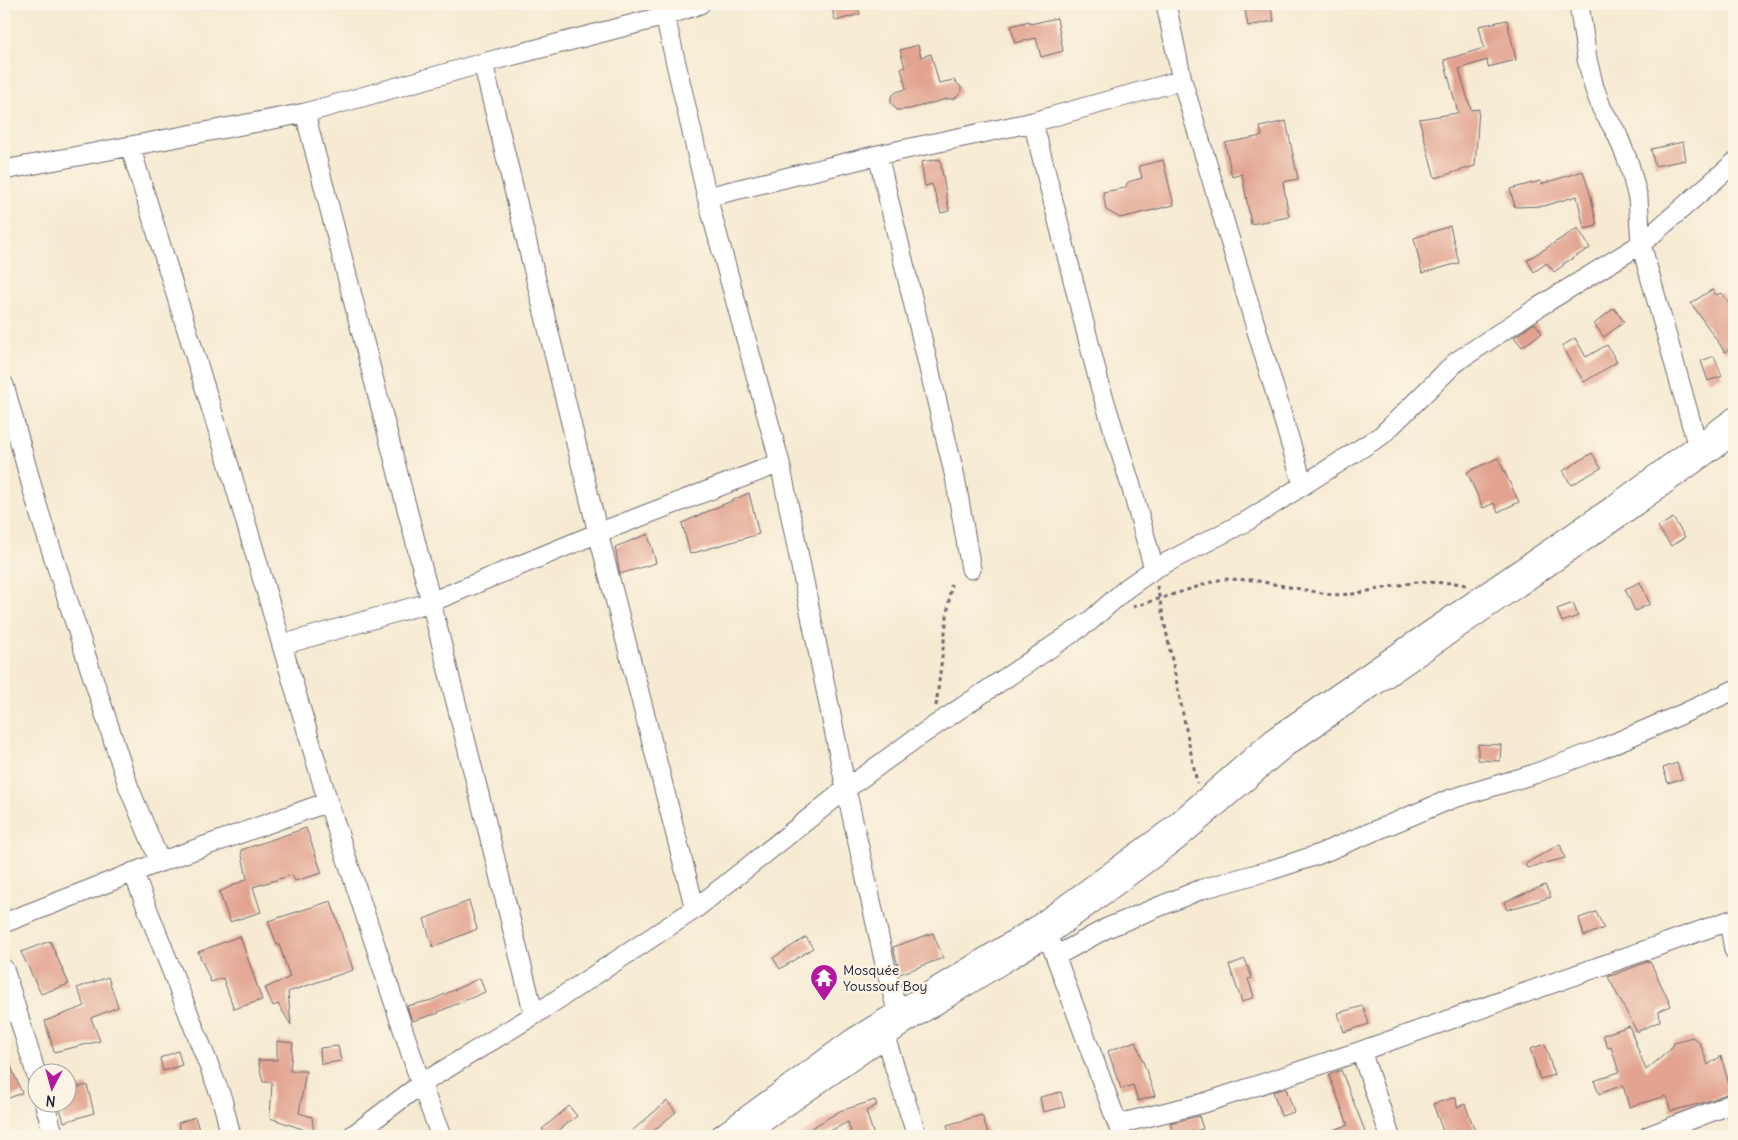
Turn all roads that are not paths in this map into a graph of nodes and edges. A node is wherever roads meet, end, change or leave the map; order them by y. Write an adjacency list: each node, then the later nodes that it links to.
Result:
1 (700, 4): 4 (street)
2 (1166, 4): 6 (street)
3 (1579, 4): 14 (street)
4 (665, 16): 5 (street); 13 (street)
5 (483, 63): 7 (street); 21 (street)
6 (1182, 80): 8 (street); 20 (street)
7 (305, 113): 9 (street); 24 (street)
8 (1033, 122): 10 (street); 23 (street)
9 (130, 146): 12 (street); 25 (street)
10 (878, 155): 13 (street); 22 (street)
11 (1734, 163): 14 (street)
12 (4, 170)
13 (707, 197): 19 (street)
14 (1641, 244): 18 (street); 20 (street)
15 (4, 385): 29 (street)
16 (1734, 417): 18 (street)
17 (1734, 435): 34 (street)
18 (1697, 444): 38 (street)
19 (780, 463): 21 (street); 27 (street)
20 (1303, 485): 23 (street)
21 (598, 533): 24 (street); 31 (street)
22 (972, 569)
23 (1154, 570): 27 (street)
24 (431, 602): 25 (street); 39 (street)
25 (282, 645): 28 (street)
26 (1734, 690): 36 (street)
27 (846, 789): 31 (street); 38 (street)
28 (328, 802): 29 (street); 43 (street)
29 (160, 862): 30 (street)
30 (133, 872): 33 (street); 48 (street)
31 (695, 909): 39 (street)
32 (1731, 920): 35 (street); 41 (street)
33 (4, 923)
34 (1048, 936): 36 (street); 40 (street)
35 (1734, 950)
36 (1056, 956): 46 (street)
37 (4, 969): 42 (street)
38 (897, 1011): 40 (street)
39 (534, 1015): 43 (street)
40 (882, 1030): 51 (street); 52 (street); 53 (street)
41 (1361, 1051): 46 (street); 54 (street)
42 (32, 1062)
43 (421, 1084): 49 (street); 50 (street)
44 (1734, 1103): 55 (street)
45 (47, 1112): 47 (street)
46 (1120, 1130)
47 (54, 1136)
48 (231, 1136)
49 (352, 1136)
50 (441, 1136)
51 (719, 1136)
52 (744, 1136)
53 (917, 1136)
54 (1390, 1136)
55 (1648, 1136)

